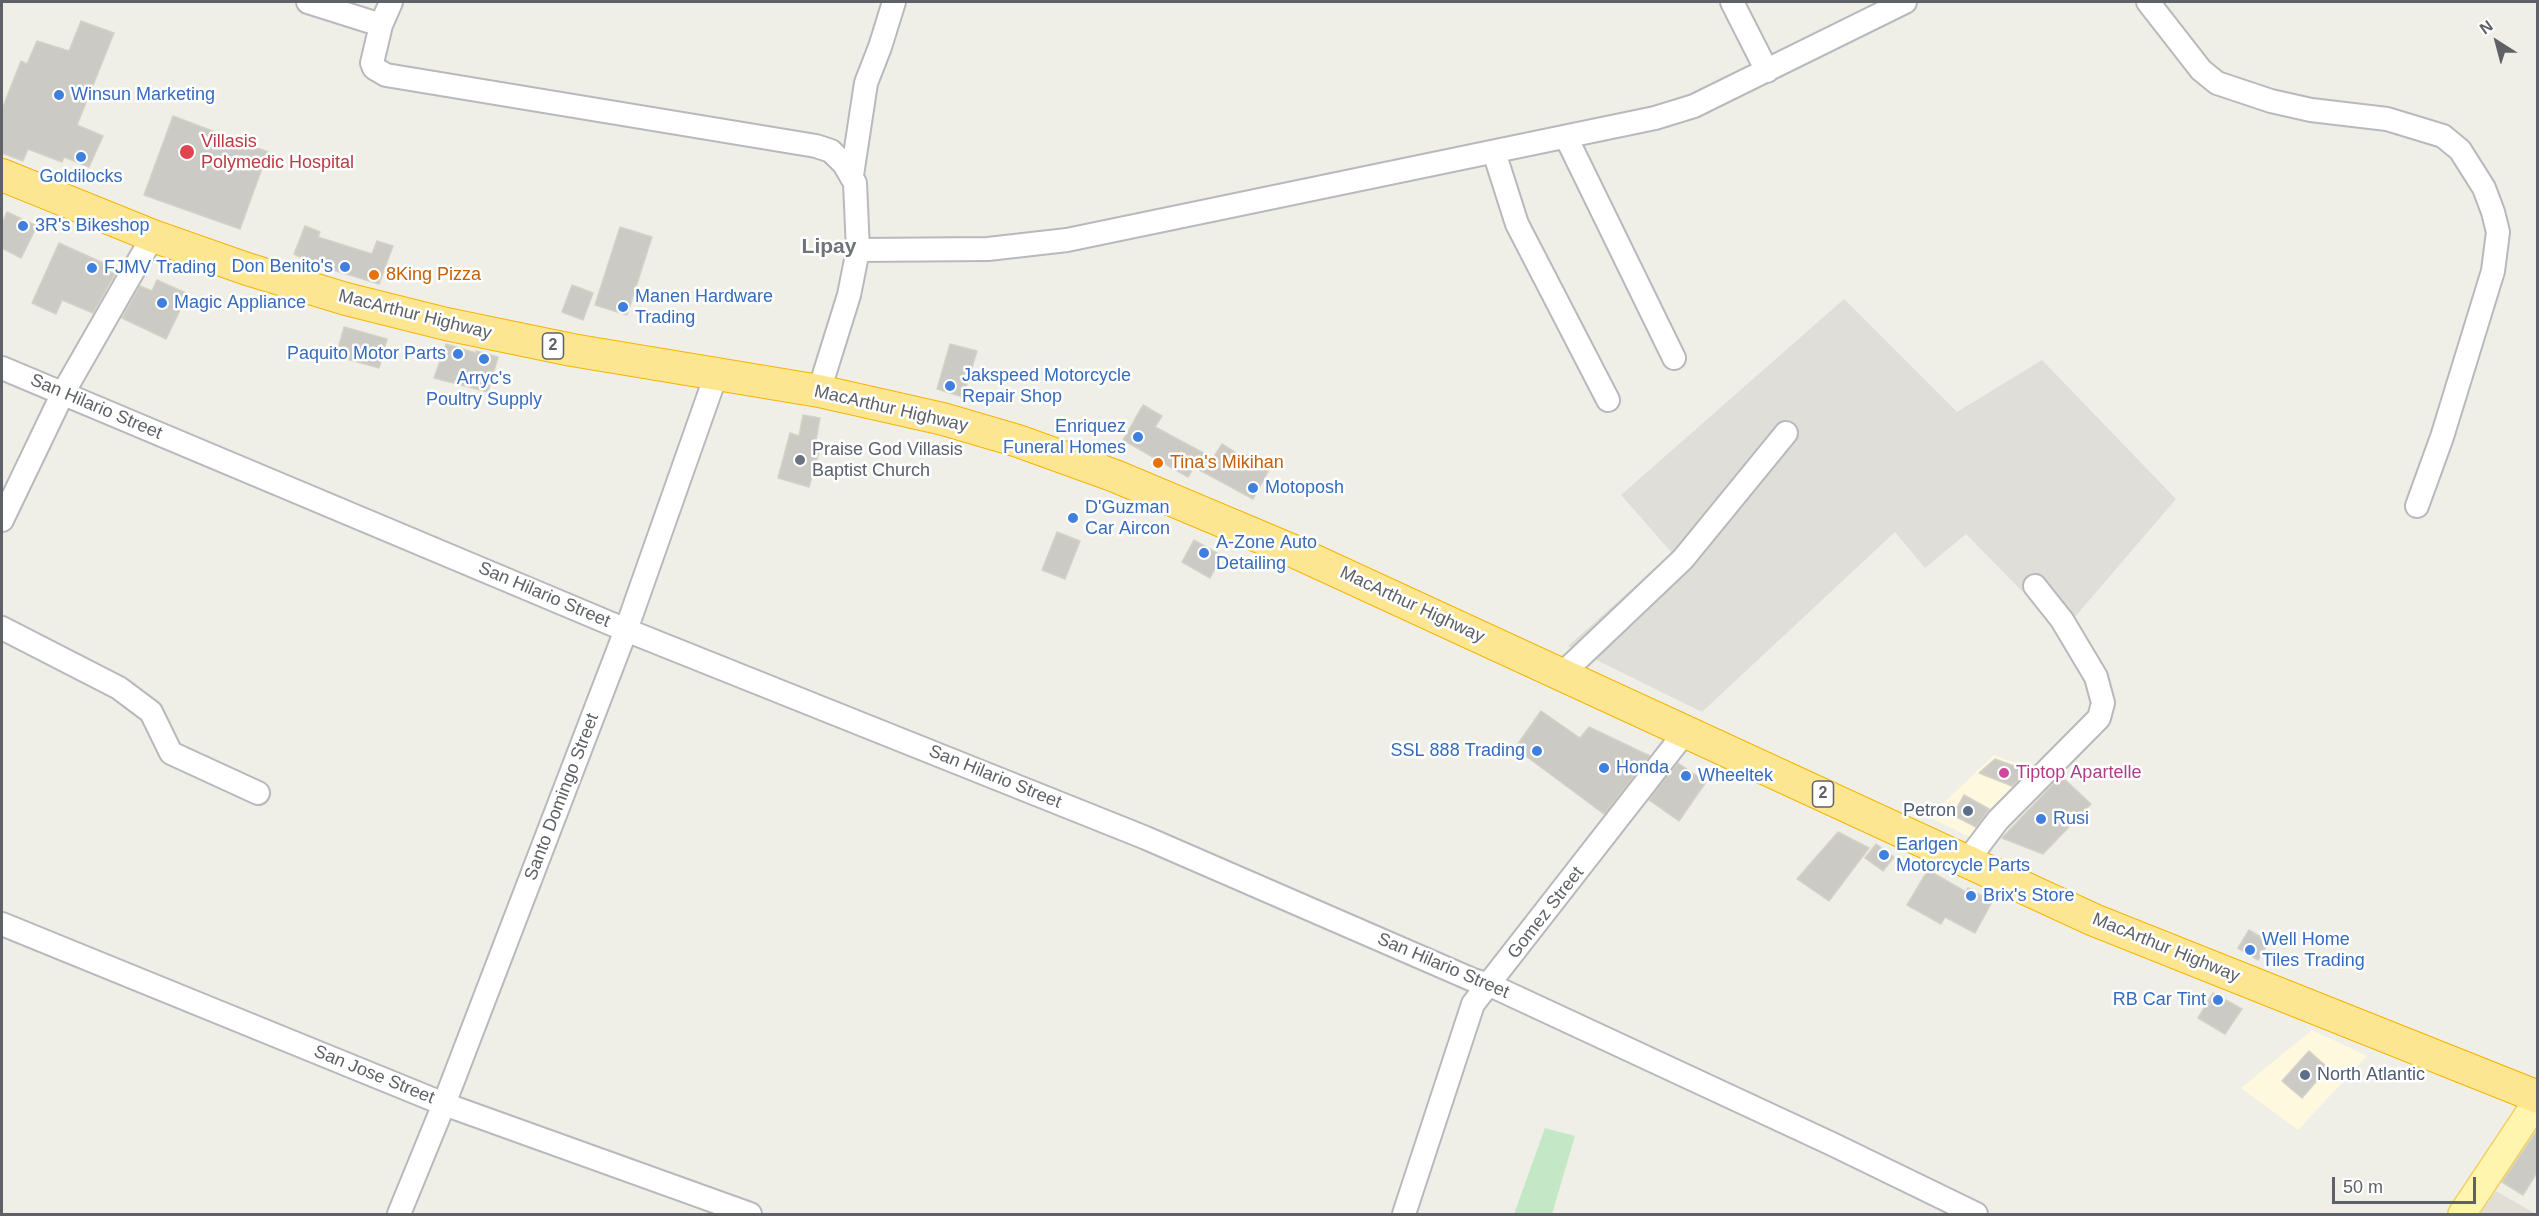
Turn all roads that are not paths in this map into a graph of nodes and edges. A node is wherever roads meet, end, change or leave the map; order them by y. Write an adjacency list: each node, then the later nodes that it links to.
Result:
1 (308, 2): 7 (street)
2 (391, 2): 7 (street)
3 (894, 2): 12 (street)
4 (1732, 2): 8 (street)
5 (1905, 2): 8 (street)
6 (2148, 2): 22 (street)
7 (381, 25): 12 (street)
8 (1767, 70): 9 (street)
9 (1566, 137): 10 (street); 15 (street)
10 (1494, 152): 14 (street); 20 (street)
11 (2, 175): 13 (highway, MacArthur Highway / 2)
12 (852, 175): 14 (street)
13 (153, 236): 17 (highway, MacArthur Highway / 2); 19 (street)
14 (858, 250): 18 (street)
15 (1674, 358)
16 (2, 368): 19 (street, San Hilario Street)
17 (716, 375): 18 (highway, MacArthur Highway / 2); 26 (street, Santo Domingo Street)
18 (819, 391): 27 (highway, MacArthur Highway / 2)
19 (63, 393): 23 (street); 26 (street, San Hilario Street)
20 (1608, 400)
21 (1786, 433): 27 (street)
22 (2417, 506)
23 (2, 520)
24 (2035, 586): 30 (street)
25 (2, 628): 29 (street)
26 (626, 630): 32 (street, San Hilario Street); 33 (street, Santo Domingo Street)
27 (1562, 674): 28 (highway, MacArthur Highway / 2)
28 (1686, 731): 30 (highway, MacArthur Highway / 2); 32 (street, Gomez Street)
29 (258, 794)
30 (1967, 861): 34 (highway, MacArthur Highway / 2)
31 (2, 924): 33 (street, San Jose Street)
32 (1490, 985): 37 (street, Gomez Street); 38 (street, San Hilario Street)
33 (444, 1104): 35 (street, Santo Domingo Street); 36 (street, San Jose Street)
34 (2534, 1110): 39 (main road)
35 (399, 1215)
36 (750, 1215)
37 (1404, 1215)
38 (1976, 1215)
39 (2462, 1215)

